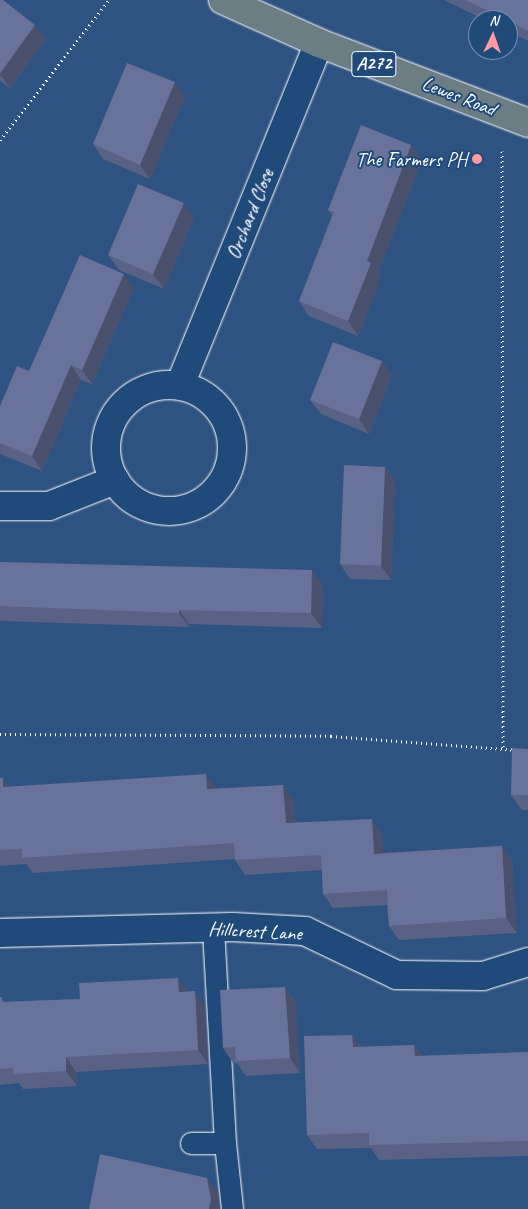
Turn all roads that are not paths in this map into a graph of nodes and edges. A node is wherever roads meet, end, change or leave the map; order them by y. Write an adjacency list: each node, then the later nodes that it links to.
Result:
1 (223, 0): 2 (highway, Lewes Road / A272)
2 (319, 43): 3 (highway, Lewes Road / A272); 4 (street, Orchard Close)
3 (528, 124)
4 (180, 385): 5 (street); 5 (street)
5 (115, 480): 6 (street)
6 (0, 506)
7 (213, 927): 8 (street, Hillcrest Lane); 9 (street, Hillcrest Lane); 11 (lane)
8 (0, 933)
9 (528, 962)
10 (191, 1143): 11 (lane)
11 (225, 1143): 12 (lane)
12 (232, 1209)

